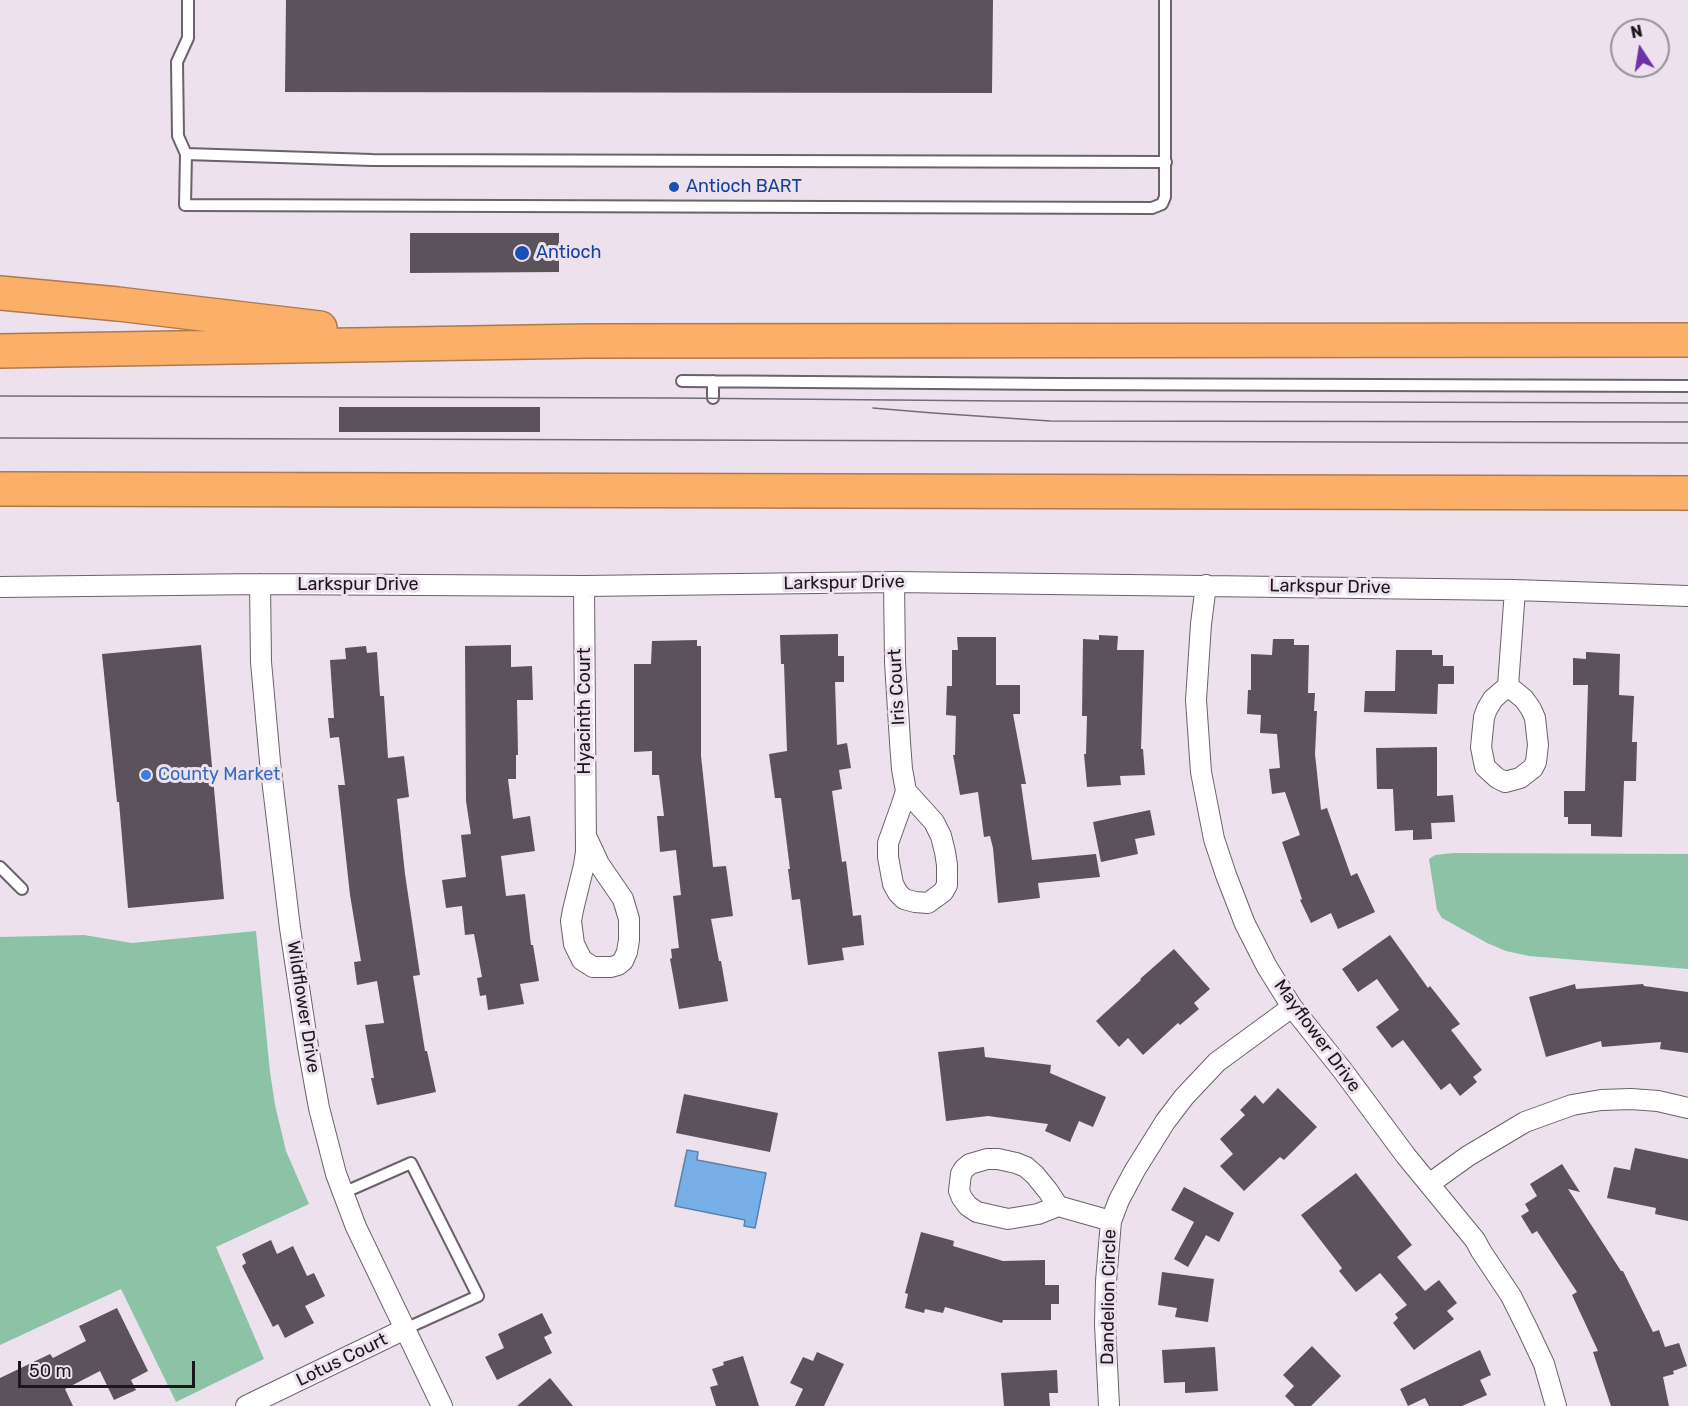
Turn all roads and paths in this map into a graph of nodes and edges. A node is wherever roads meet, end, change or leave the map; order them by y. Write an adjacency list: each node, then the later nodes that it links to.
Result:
1 (188, 0): 3 (lane)
2 (1165, 0): 4 (lane)
3 (186, 154): 4 (lane); 4 (lane)
4 (1166, 162)
5 (0, 293): 7 (highway)
6 (1688, 340): 7 (highway)
7 (447, 343): 8 (highway)
8 (0, 351)
9 (682, 381): 10 (lane)
10 (713, 381): 11 (lane); 12 (lane)
11 (1688, 386)
12 (713, 398)
13 (0, 489): 14 (highway)
14 (1688, 493)
15 (894, 582): 17 (street, Larkspur Drive); 18 (street, Larkspur Drive); 23 (street, Iris Court)
16 (260, 584): 18 (street, Larkspur Drive); 19 (street, Larkspur Drive); 30 (street, Wildflower Drive)
17 (1206, 585): 20 (street, Larkspur Drive); 27 (street, Mayflower Drive)
18 (584, 586): 24 (street, Hyacinth Court)
19 (0, 587)
20 (1515, 590): 21 (street, Larkspur Drive); 22 (street)
21 (1688, 596)
22 (1508, 686)
23 (906, 791): 23 (street, Iris Court)
24 (586, 836): 24 (street, Hyacinth Court)
25 (0, 867): 26 (lane)
26 (22, 889)
27 (1292, 1007): 29 (street, Mayflower Drive); 32 (street, Dandelion Circle)
28 (1688, 1108): 29 (street)
29 (1429, 1184): 37 (street, Mayflower Drive)
30 (343, 1193): 33 (street, Wildflower Drive); 33 (lane)
31 (1058, 1206): 31 (street); 32 (street)
32 (1111, 1221): 36 (street, Dandelion Circle)
33 (405, 1329): 34 (street, Lotus Court); 35 (street, Wildflower Drive)
34 (246, 1406)
35 (442, 1406)
36 (1109, 1406)
37 (1556, 1406)

